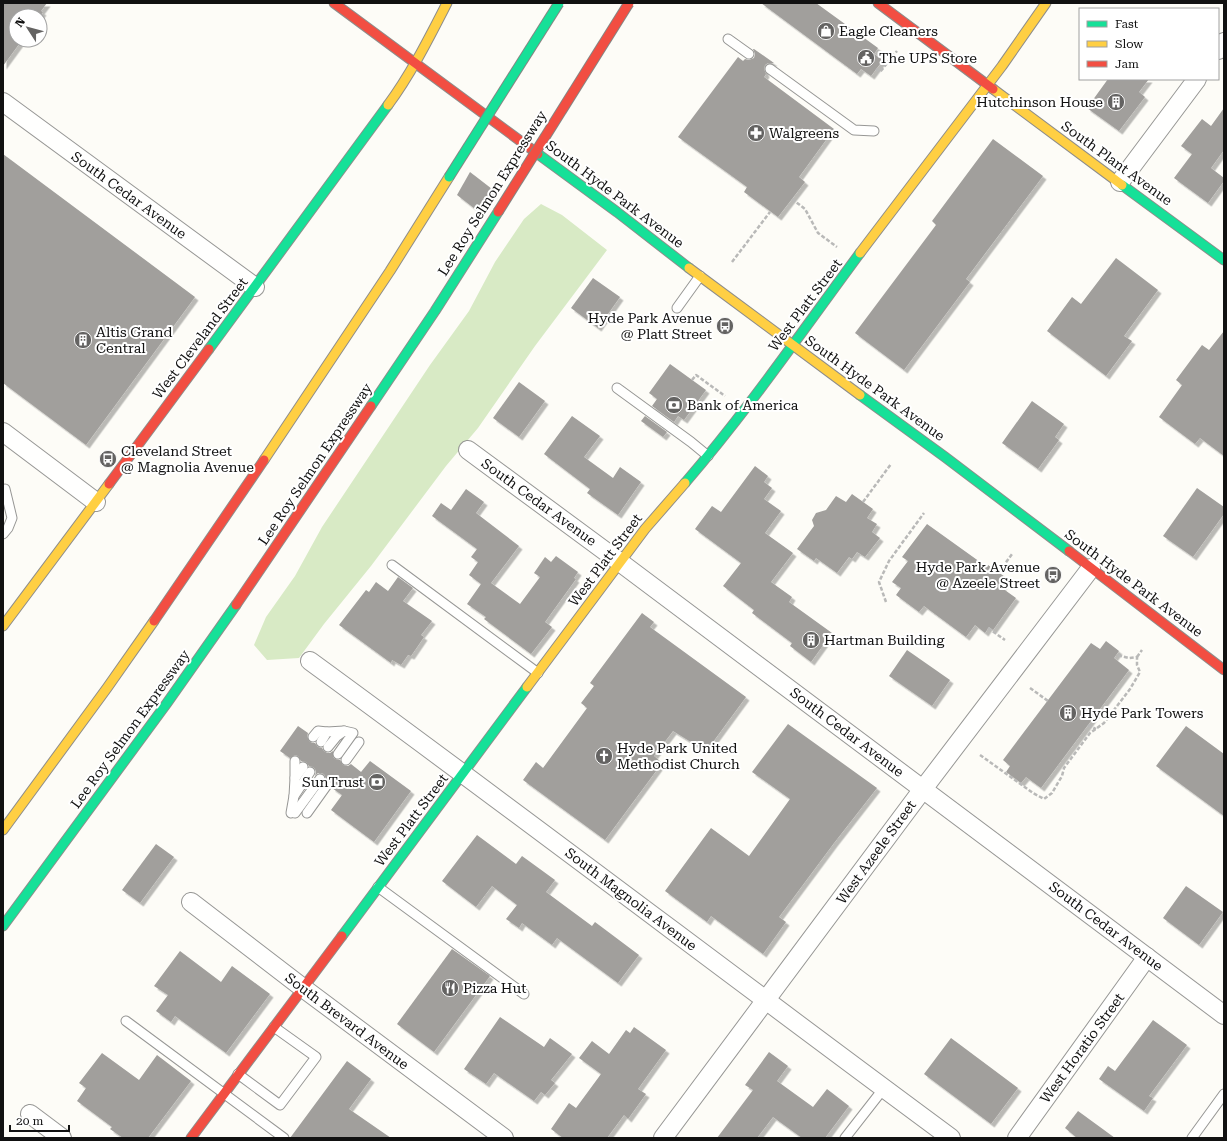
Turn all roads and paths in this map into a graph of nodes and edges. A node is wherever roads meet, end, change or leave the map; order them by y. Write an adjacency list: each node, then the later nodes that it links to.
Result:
1 (334, 3): 10 (main road, South Hyde Park Avenue)
2 (446, 3): 10 (main road, West Cleveland Street)
3 (559, 3): 67 (main road, bridge)
4 (628, 3): 70 (main road, Lee Roy Selmon Expressway, bridge)
5 (878, 3): 14 (main road, South Plant Avenue)
6 (1046, 3): 14 (main road, West Platt Street)
7 (728, 39): 9 (lane)
8 (897, 51): 12 (path)
9 (749, 54)
10 (415, 62): 23 (main road, South Hyde Park Avenue); 24 (main road, West Cleveland Street)
11 (770, 69): 16 (lane)
12 (876, 69)
13 (1195, 80): 17 (street)
14 (988, 85): 17 (main road, South Plant Avenue); 26 (main road, West Platt Street)
15 (3, 102): 24 (street, South Cedar Avenue)
16 (874, 131)
17 (1120, 182): 21 (main road, South Plant Avenue)
18 (792, 199): 20 (path)
19 (770, 212): 22 (path)
20 (837, 247)
21 (1224, 260)
22 (732, 262)
23 (700, 276): 25 (lane); 26 (main road, South Hyde Park Avenue)
24 (255, 287): 35 (main road, West Cleveland Street)
25 (677, 308)
26 (792, 345): 32 (main road, West Platt Street); 42 (main road, South Hyde Park Avenue)
27 (692, 380): 29 (path)
28 (617, 388): 32 (lane)
29 (724, 396)
30 (3, 432): 35 (street)
31 (468, 450): 40 (street, South Cedar Avenue)
32 (708, 456): 40 (main road, West Platt Street)
33 (891, 464): 36 (path)
34 (3, 491): 38 (lane)
35 (96, 502): 45 (main road, West Cleveland Street)
36 (863, 502)
37 (924, 513): 44 (path)
38 (3, 534)
39 (1012, 554): 43 (path)
40 (620, 562): 53 (main road, West Platt Street); 64 (street, South Cedar Avenue)
41 (392, 565): 53 (lane)
42 (1091, 568): 52 (main road, South Hyde Park Avenue); 64 (street, West Azeele Street)
43 (999, 572)
44 (886, 602)
45 (3, 626)
46 (988, 628): 47 (path)
47 (1005, 640)
48 (1142, 650): 50 (path)
49 (1116, 656): 50 (path)
50 (1137, 657): 57 (path)
51 (310, 661): 63 (street, South Magnolia Avenue)
52 (1224, 670)
53 (538, 673): 63 (main road, West Platt Street)
54 (1030, 688): 55 (path)
55 (1048, 700)
56 (1088, 725): 57 (path)
57 (1096, 729): 61 (path)
58 (348, 732): 58 (lane); 60 (lane)
59 (359, 742): 62 (lane)
60 (338, 754)
61 (980, 755)
62 (346, 760)
63 (463, 773): 68 (main road, West Platt Street); 74 (street, South Magnolia Avenue)
64 (923, 789): 71 (street, South Cedar Avenue); 74 (street, West Azeele Street)
65 (294, 796): 65 (lane); 66 (lane)
66 (307, 813)
67 (3, 830)
68 (378, 887): 72 (main road, West Platt Street); 73 (lane)
69 (191, 902): 72 (street, South Brevard Avenue)
70 (3, 926)
71 (1147, 957): 75 (street, South Cedar Avenue); 90 (street, West Horatio Street)
72 (303, 988): 77 (main road, West Platt Street); 86 (street, South Brevard Avenue)
73 (524, 994)
74 (766, 1001): 79 (street, South Magnolia Avenue); 87 (street, West Azeele Street)
75 (1224, 1015)
76 (126, 1021): 80 (lane)
77 (274, 1026): 78 (main road, West Platt Street); 78 (lane)
78 (238, 1074): 80 (main road, West Platt Street)
79 (884, 1088): 88 (lane); 89 (street, South Magnolia Avenue)
80 (224, 1094): 84 (main road, West Platt Street); 85 (lane)
81 (1224, 1094): 91 (lane)
82 (30, 1114): 83 (street)
83 (62, 1138)
84 (191, 1138)
85 (284, 1138)
86 (504, 1138)
87 (663, 1138)
88 (845, 1138)
89 (951, 1138)
90 (1017, 1138)
91 (1192, 1138)

